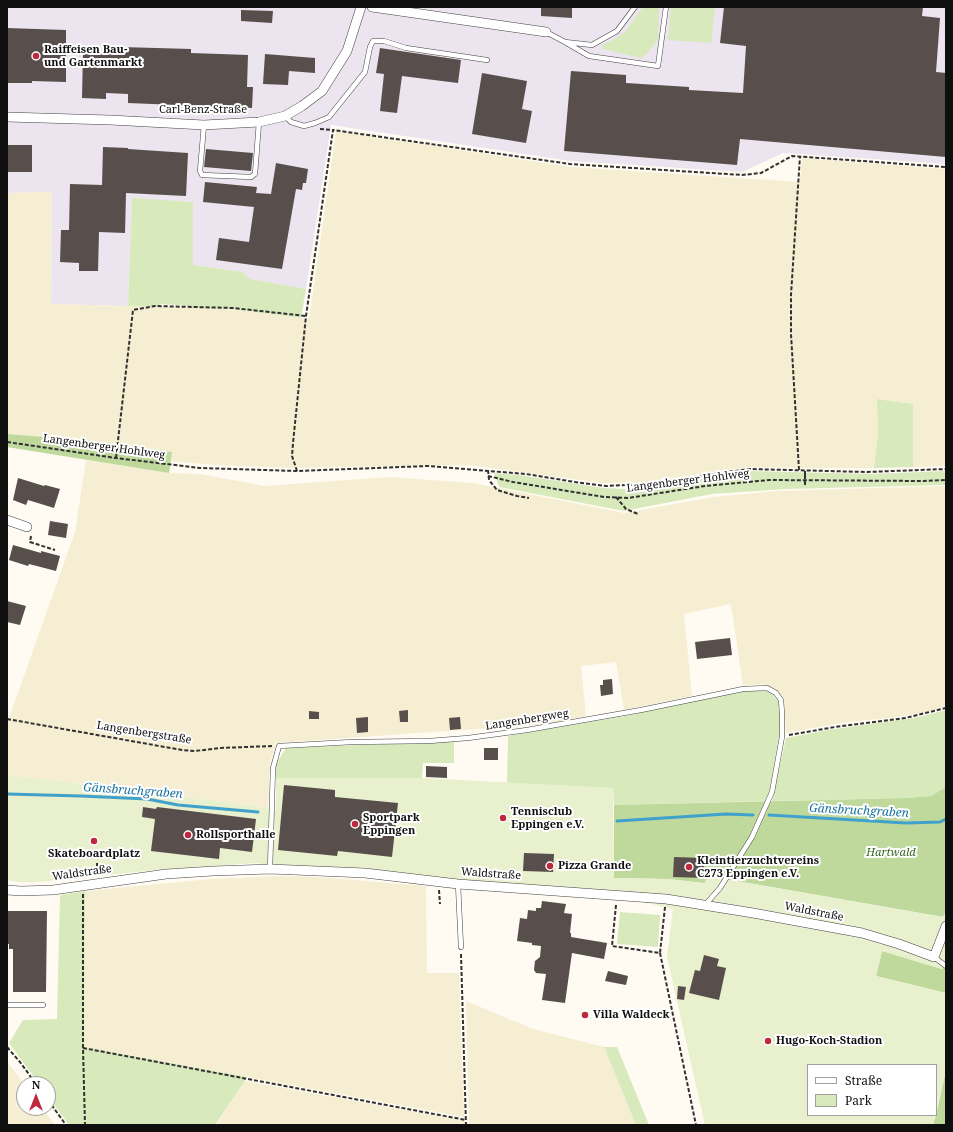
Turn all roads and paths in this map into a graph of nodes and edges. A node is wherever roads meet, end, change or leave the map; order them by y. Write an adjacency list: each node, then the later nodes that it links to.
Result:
1 (361, 7): 8 (street, Carl-Benz-Straße)
2 (372, 7): 5 (street)
3 (636, 7): 6 (lane)
4 (666, 7): 6 (lane)
5 (546, 32): 6 (lane)
6 (565, 42)
7 (487, 60): 8 (lane)
8 (286, 116): 10 (street, Carl-Benz-Straße)
9 (7, 117): 11 (street, Carl-Benz-Straße)
10 (260, 122): 11 (street, Carl-Benz-Straße); 11 (lane)
11 (204, 125)
12 (800, 156): 13 (path); 14 (path); 20 (path)
13 (946, 167)
14 (306, 316): 16 (path); 19 (path)
15 (7, 442): 16 (path, Langenberger Hohlweg)
16 (116, 458): 19 (path, Langenberger Hohlweg)
17 (946, 469): 21 (path, Langenberger Hohlweg)
18 (488, 470): 19 (path, Langenberger Hohlweg); 20 (path, Langenberger Hohlweg); 22 (path)
19 (297, 471)
20 (799, 471): 21 (path, Langenberger Hohlweg)
21 (805, 471): 24 (path, bridge)
22 (488, 476): 25 (path, Langenberger Hohlweg); 26 (path)
23 (946, 480): 25 (path, Langenberger Hohlweg)
24 (805, 486)
25 (616, 497): 27 (path)
26 (528, 498)
27 (638, 514)
28 (7, 520): 29 (street)
29 (25, 526): 30 (path)
30 (55, 550)
31 (946, 708): 33 (path)
32 (7, 719): 34 (path, Langenbergstraße)
33 (782, 737): 34 (lane, Langenbergweg); 43 (lane, Langenbergweg)
34 (279, 746): 35 (lane)
35 (270, 869): 36 (street, Waldstraße); 38 (street, Waldstraße)
36 (438, 881): 37 (street, Waldstraße); 42 (path)
37 (458, 884): 40 (street, Waldstraße); 45 (lane)
38 (83, 885): 39 (street, Waldstraße); 52 (path)
39 (7, 890)
40 (617, 896): 41 (street, Waldstraße); 46 (path)
41 (666, 899): 43 (street, Waldstraße); 46 (path)
42 (440, 904)
43 (704, 906): 47 (street, Waldstraße)
44 (946, 926): 47 (street)
45 (461, 947): 55 (path)
46 (660, 953): 59 (path)
47 (934, 957): 48 (lane)
48 (946, 966)
49 (7, 1005): 50 (lane)
50 (43, 1005)
51 (7, 1047): 53 (path)
52 (83, 1048): 55 (path); 57 (path)
53 (30, 1076)
54 (56, 1111): 56 (path)
55 (466, 1120): 58 (path)
56 (66, 1125)
57 (85, 1125)
58 (466, 1125)
59 (696, 1125)

